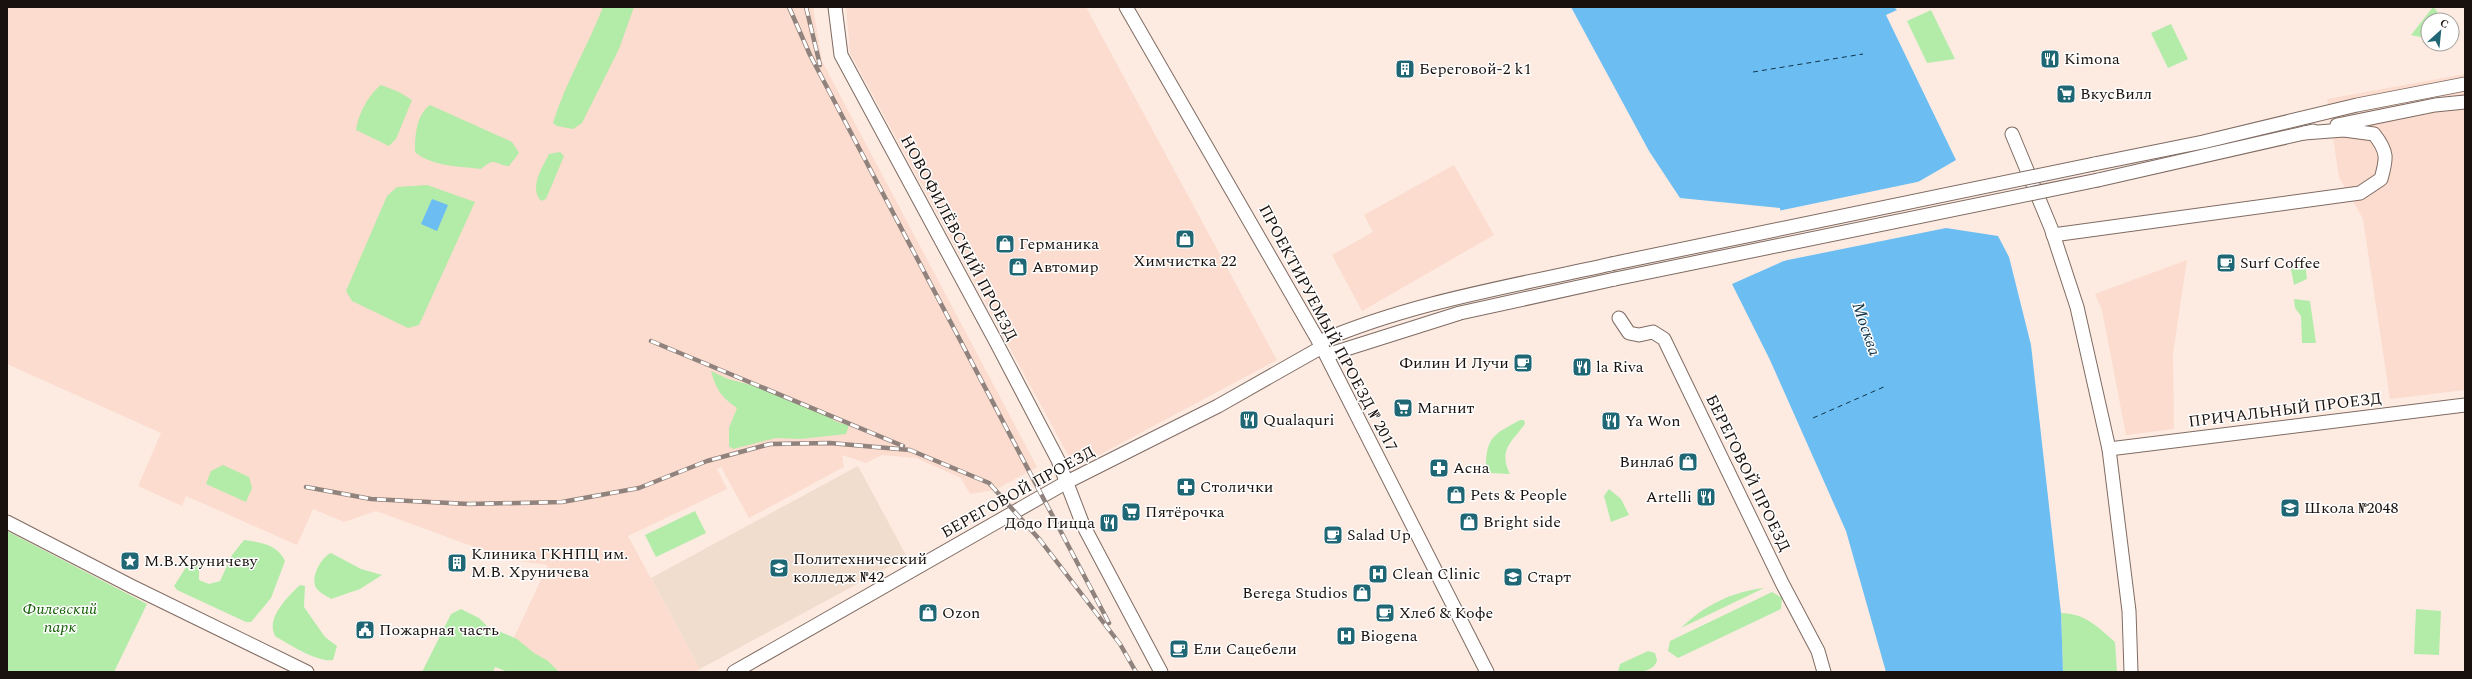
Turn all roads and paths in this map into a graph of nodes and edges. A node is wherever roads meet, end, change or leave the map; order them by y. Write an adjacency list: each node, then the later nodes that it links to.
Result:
1 (835, 7): 12 (street, НОВОФИЛЁВСКИЙ ПРОЕЗД)
2 (1126, 7): 9 (street, ПРОЕКТИРУЕМЫЙ ПРОЕЗД № 2017)
3 (2465, 84): 9 (street, bridge)
4 (2465, 102): 5 (street)
5 (2304, 133): 7 (street); 9 (street, bridge)
6 (2012, 134): 7 (street)
7 (2053, 236): 11 (street)
8 (1619, 318): 18 (street, БЕРЕГОВОЙ ПРОЕЗД)
9 (1323, 348): 12 (street, БЕРЕГОВОЙ ПРОЕЗД); 17 (street, ПРОЕКТИРУЕМЫЙ ПРОЕЗД № 2017)
10 (2465, 405): 11 (street, ПРИЧАЛЬНЫЙ ПРОЕЗД)
11 (2109, 449): 19 (street)
12 (1067, 482): 15 (street, БЕРЕГОВОЙ ПРОЕЗД); 16 (street, НОВОФИЛЁВСКИЙ ПРОЕЗД)
13 (7, 522): 14 (street)
14 (307, 672)
15 (734, 672)
16 (1161, 672)
17 (1488, 672)
18 (1824, 672)
19 (2131, 672)

